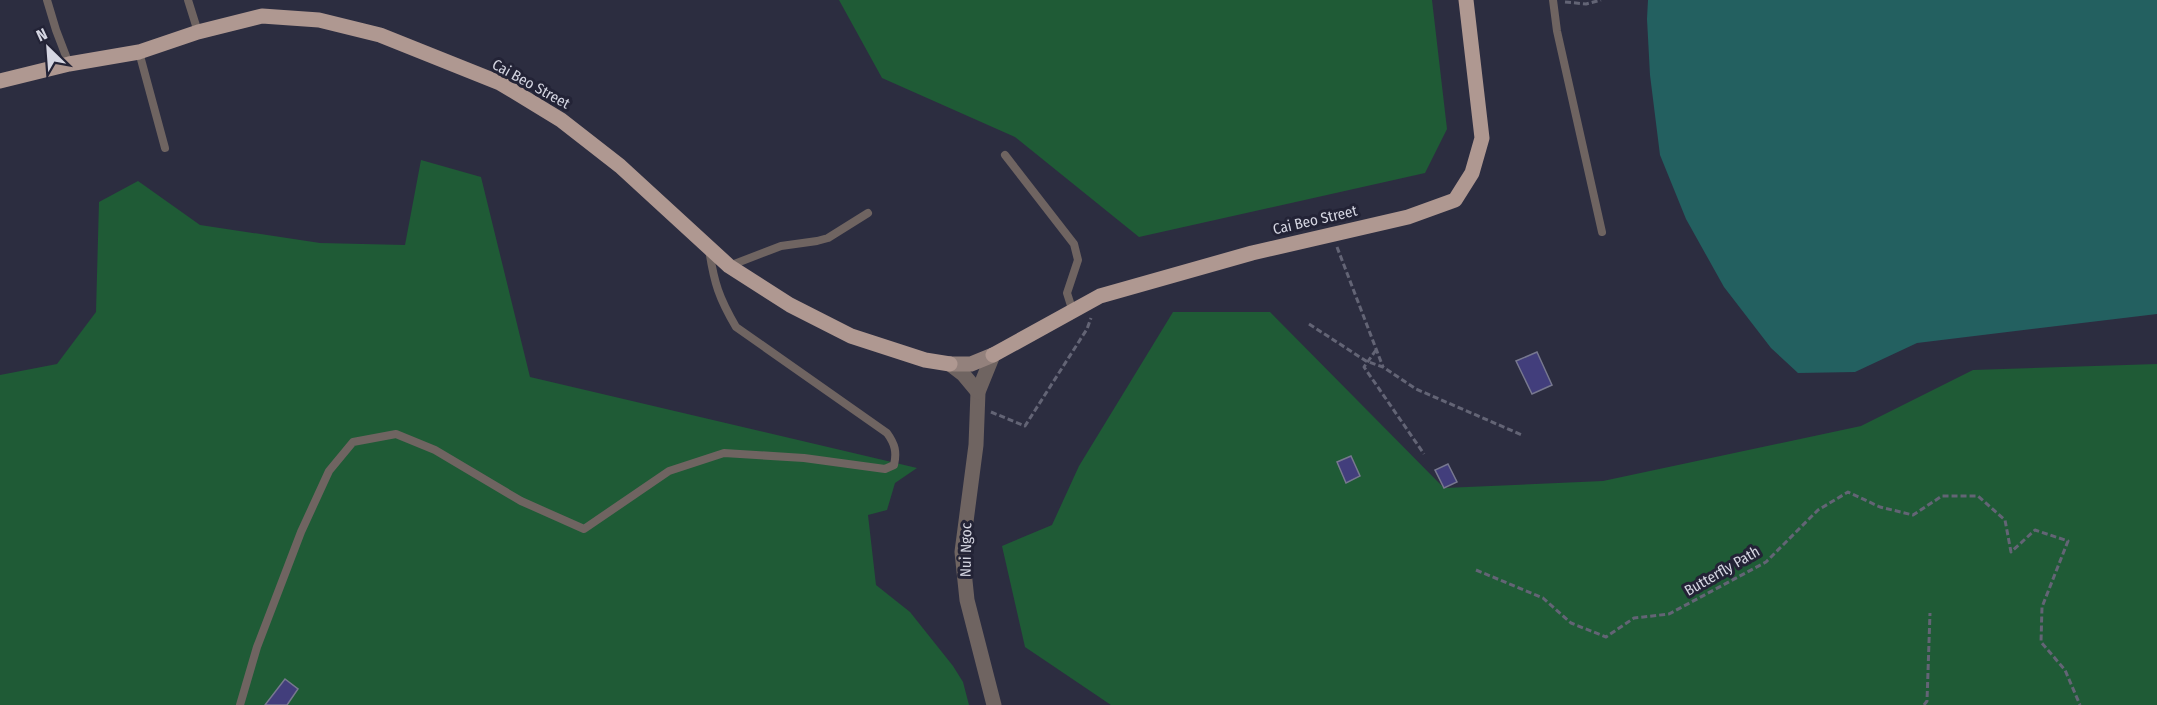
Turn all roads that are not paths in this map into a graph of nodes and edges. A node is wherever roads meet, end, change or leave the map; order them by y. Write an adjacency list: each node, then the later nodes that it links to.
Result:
1 (47, 0): 7 (lane)
2 (188, 0): 5 (lane)
3 (1466, 0): 15 (main road, Cai Beo Street)
4 (1553, 0): 12 (lane)
5 (198, 32): 6 (main road, Cai Beo Street); 13 (main road, Cai Beo Street)
6 (139, 52): 7 (main road, Cai Beo Street); 9 (lane)
7 (69, 64): 8 (main road, Cai Beo Street)
8 (0, 81)
9 (165, 148)
10 (1005, 155): 15 (lane)
11 (868, 213): 14 (lane)
12 (1602, 232)
13 (710, 249): 14 (main road, Cai Beo Street); 19 (lane)
14 (729, 266): 17 (main road, Cai Beo Street)
15 (1073, 312): 16 (main road, Cai Beo Street)
16 (993, 356): 17 (main road, Cai Beo Street); 18 (street)
17 (950, 364): 18 (street)
18 (977, 400): 20 (street, Nui Ngoc)
19 (240, 705)
20 (994, 705)

